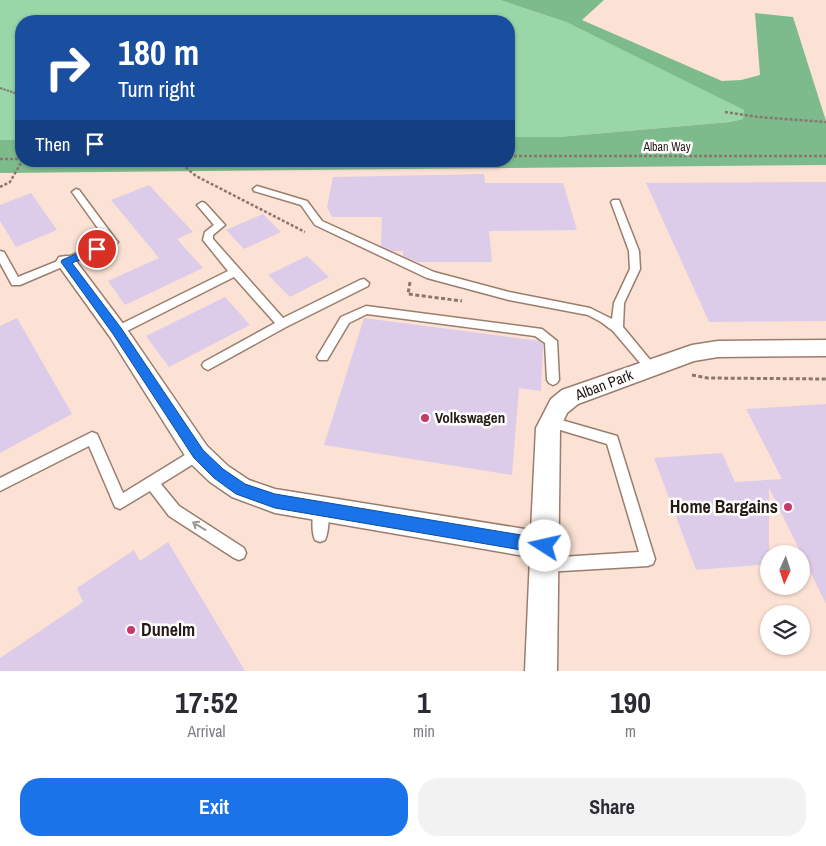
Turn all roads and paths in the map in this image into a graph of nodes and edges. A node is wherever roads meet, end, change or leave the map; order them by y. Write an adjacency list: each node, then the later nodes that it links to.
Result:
1 (0, 88): 2 (path)
2 (15, 93)
3 (725, 112): 4 (path)
4 (826, 122)
5 (515, 156): 6 (path, Alban Way)
6 (826, 156)
7 (0, 159): 8 (path)
8 (15, 160)
9 (18, 167): 11 (path)
10 (185, 167): 16 (path)
11 (0, 187)
12 (257, 189): 22 (lane)
13 (76, 192): 18 (lane)
14 (616, 202): 22 (lane)
15 (202, 205): 19 (lane)
16 (310, 234)
17 (0, 254): 18 (lane)
18 (66, 262): 23 (street)
19 (235, 272): 21 (lane); 23 (lane)
20 (364, 283): 21 (lane)
21 (282, 324): 26 (lane)
22 (617, 328): 27 (lane)
23 (117, 331): 32 (street)
24 (826, 348): 27 (street, Alban Park)
25 (323, 357): 30 (lane)
26 (208, 365)
27 (650, 367): 31 (street, Alban Park)
28 (688, 374): 29 (path)
29 (826, 378)
30 (553, 380)
31 (551, 422): 38 (street, Alban Park); 38 (lane)
32 (198, 454): 33 (lane); 35 (street)
33 (152, 482): 34 (lane); 37 (lane, one-way to 33)
34 (0, 486)
35 (321, 508): 36 (lane); 38 (street)
36 (320, 535)
37 (239, 553)
38 (545, 556): 39 (street, Alban Park)
39 (541, 671)

